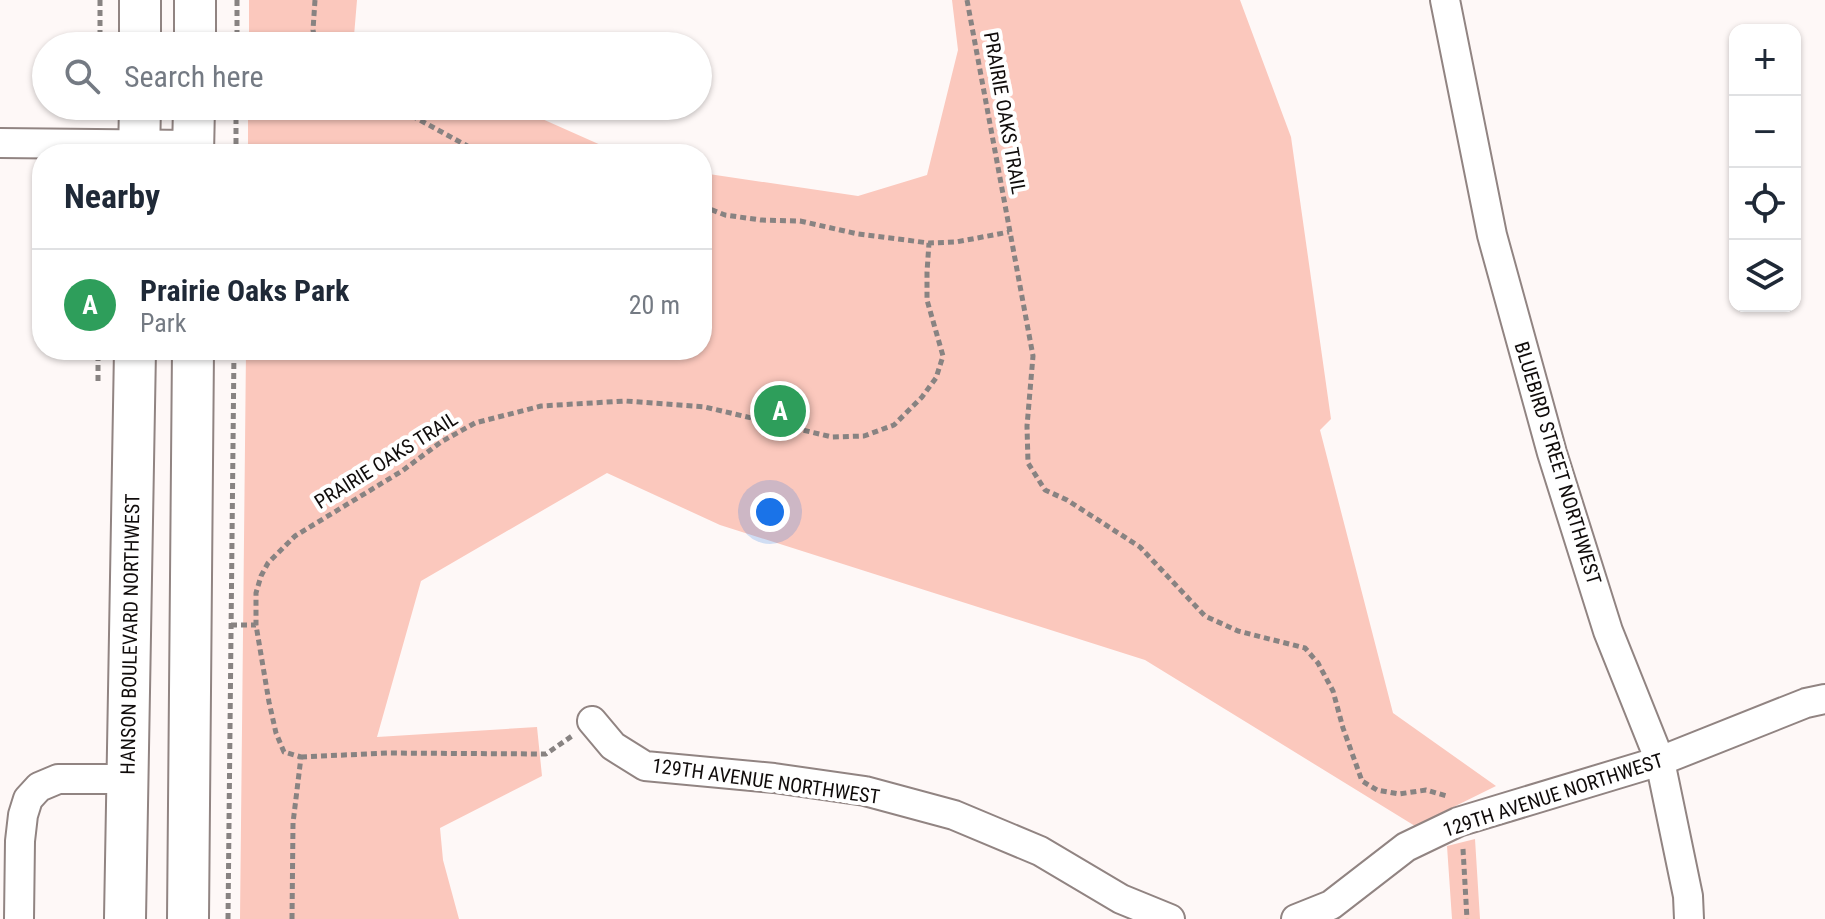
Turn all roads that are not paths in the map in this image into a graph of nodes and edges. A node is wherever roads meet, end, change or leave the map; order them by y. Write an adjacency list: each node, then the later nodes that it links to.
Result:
1 (140, 0): 4 (main road)
2 (195, 0): 5 (main road)
3 (1445, 0): 13 (street, BLUEBIRD STREET NORTHWEST)
4 (140, 32)
5 (195, 32)
6 (139, 135): 7 (street); 8 (street)
7 (194, 135)
8 (0, 143)
9 (135, 360): 14 (main road, HANSON BOULEVARD NORTHWEST)
10 (193, 360): 17 (main road)
11 (1825, 699): 13 (street, 129TH AVENUE NORTHWEST)
12 (592, 721): 18 (street, 129TH AVENUE NORTHWEST)
13 (1660, 761): 19 (street, 129TH AVENUE NORTHWEST); 20 (street, BLUEBIRD STREET NORTHWEST)
14 (127, 779): 15 (street); 16 (main road, HANSON BOULEVARD NORTHWEST)
15 (19, 919)
16 (125, 919)
17 (188, 919)
18 (1170, 919)
19 (1296, 919)
20 (1689, 919)

